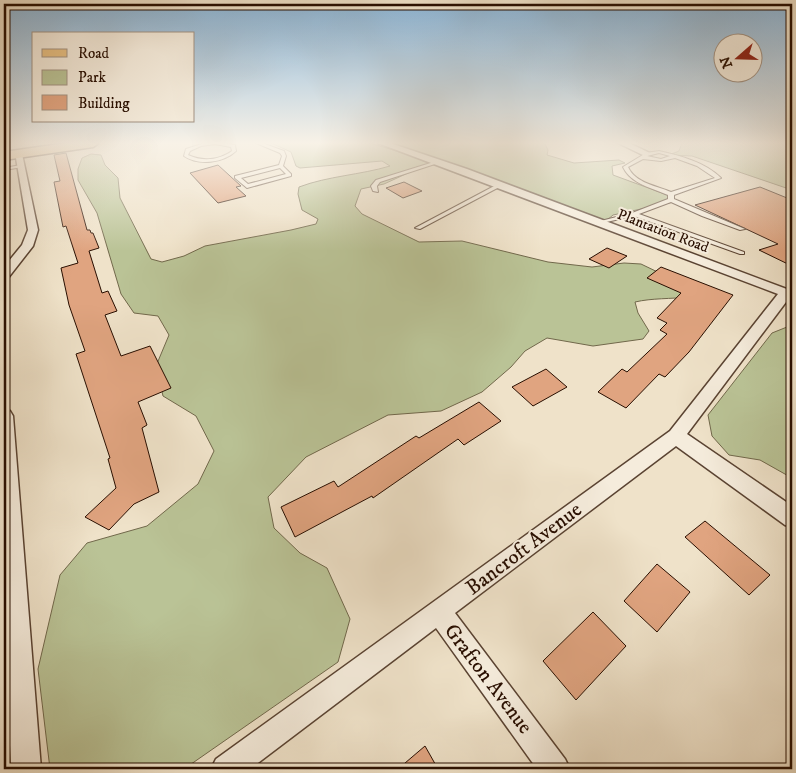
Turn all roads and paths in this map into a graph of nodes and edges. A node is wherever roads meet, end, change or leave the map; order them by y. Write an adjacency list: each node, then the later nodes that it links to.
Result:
1 (24, 179): 16 (street)
2 (239, 179): 3 (lane)
3 (273, 179)
4 (387, 179): 9 (lane)
5 (484, 179): 8 (street, Plantation Road)
6 (634, 179): 10 (lane)
7 (716, 179): 10 (lane)
8 (500, 185): 12 (street, Plantation Road); 13 (lane)
9 (376, 191)
10 (671, 197): 11 (lane); 14 (lane)
11 (634, 214): 12 (lane); 15 (lane)
12 (599, 223): 17 (street, Plantation Road)
13 (418, 228)
14 (742, 229)
15 (742, 253)
16 (4, 275)
17 (789, 294): 19 (street, Bancroft Avenue)
18 (4, 416): 22 (street)
19 (676, 436): 20 (street); 21 (street, Bancroft Avenue)
20 (792, 518)
21 (439, 612): 23 (street, Bancroft Avenue); 24 (street, Grafton Avenue)
22 (26, 769)
23 (226, 769)
24 (555, 769)

